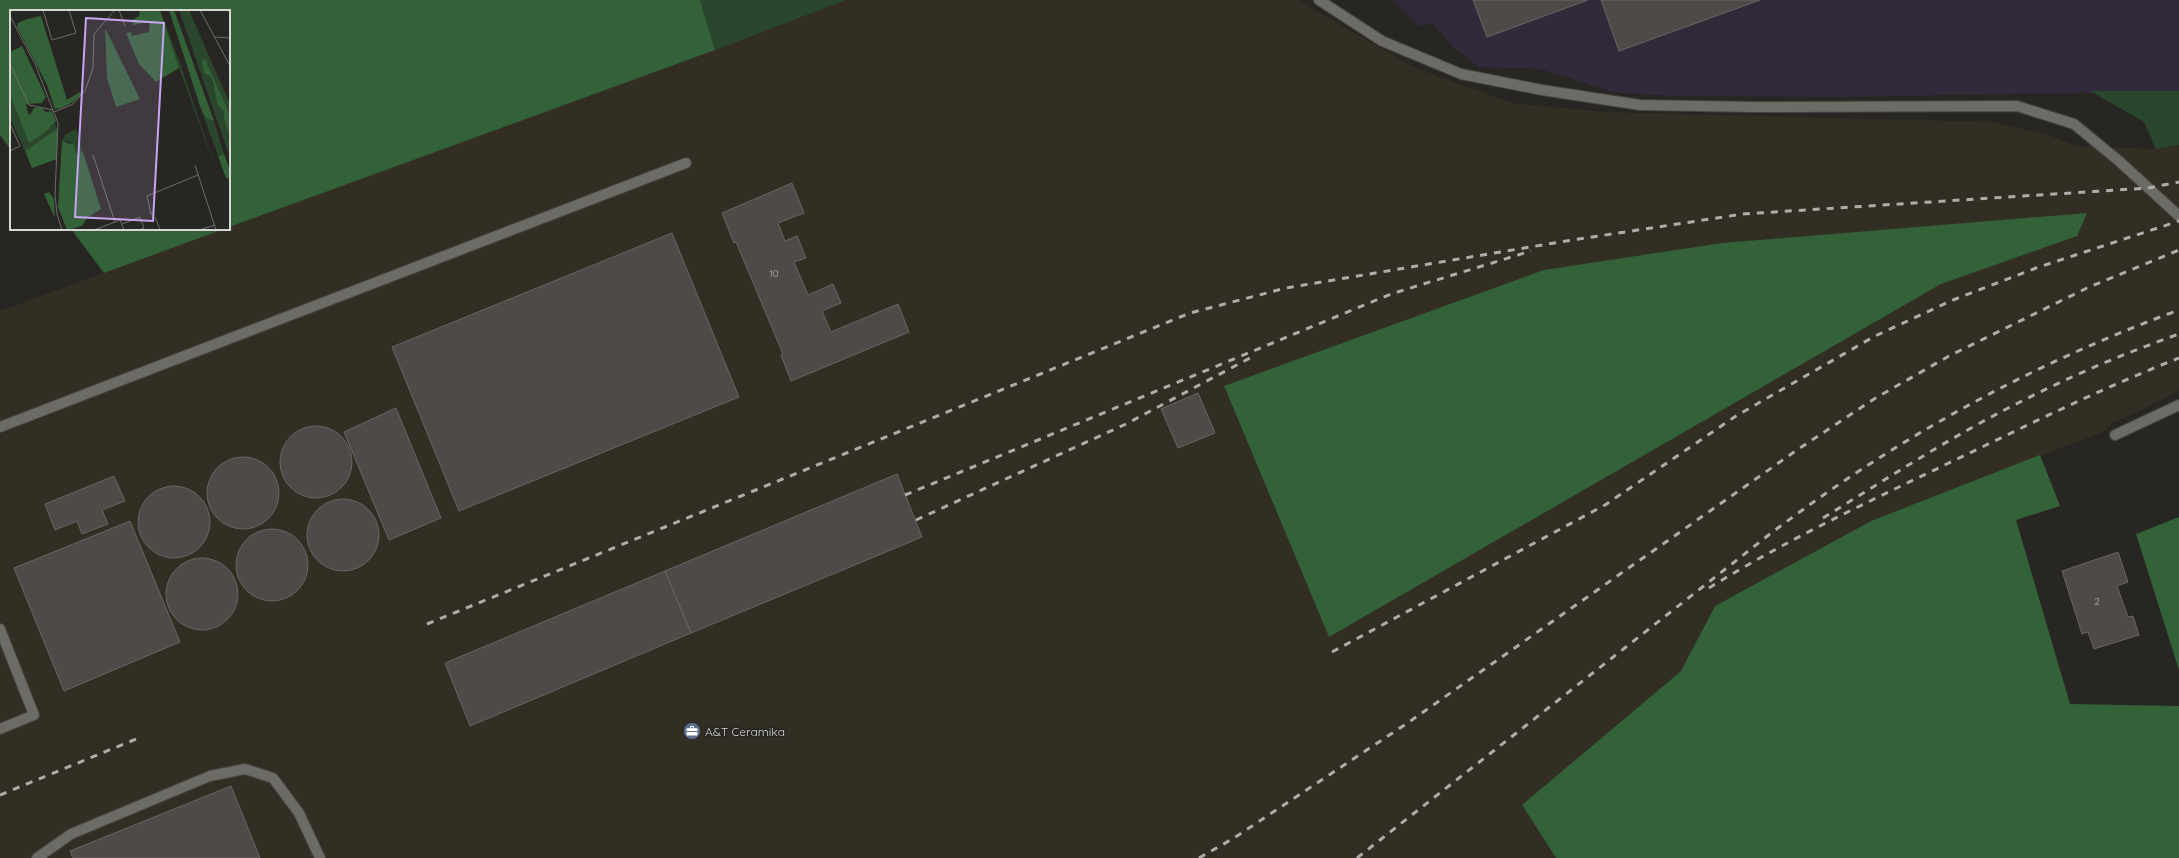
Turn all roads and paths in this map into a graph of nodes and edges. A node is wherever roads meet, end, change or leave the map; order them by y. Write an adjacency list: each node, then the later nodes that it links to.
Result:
1 (1319, 0): 3 (street)
2 (686, 163): 5 (street)
3 (2179, 216)
4 (2179, 405): 6 (street)
5 (0, 427)
6 (2115, 436)
7 (0, 628): 8 (street)
8 (0, 729)
9 (37, 858): 10 (street)
10 (320, 858)

